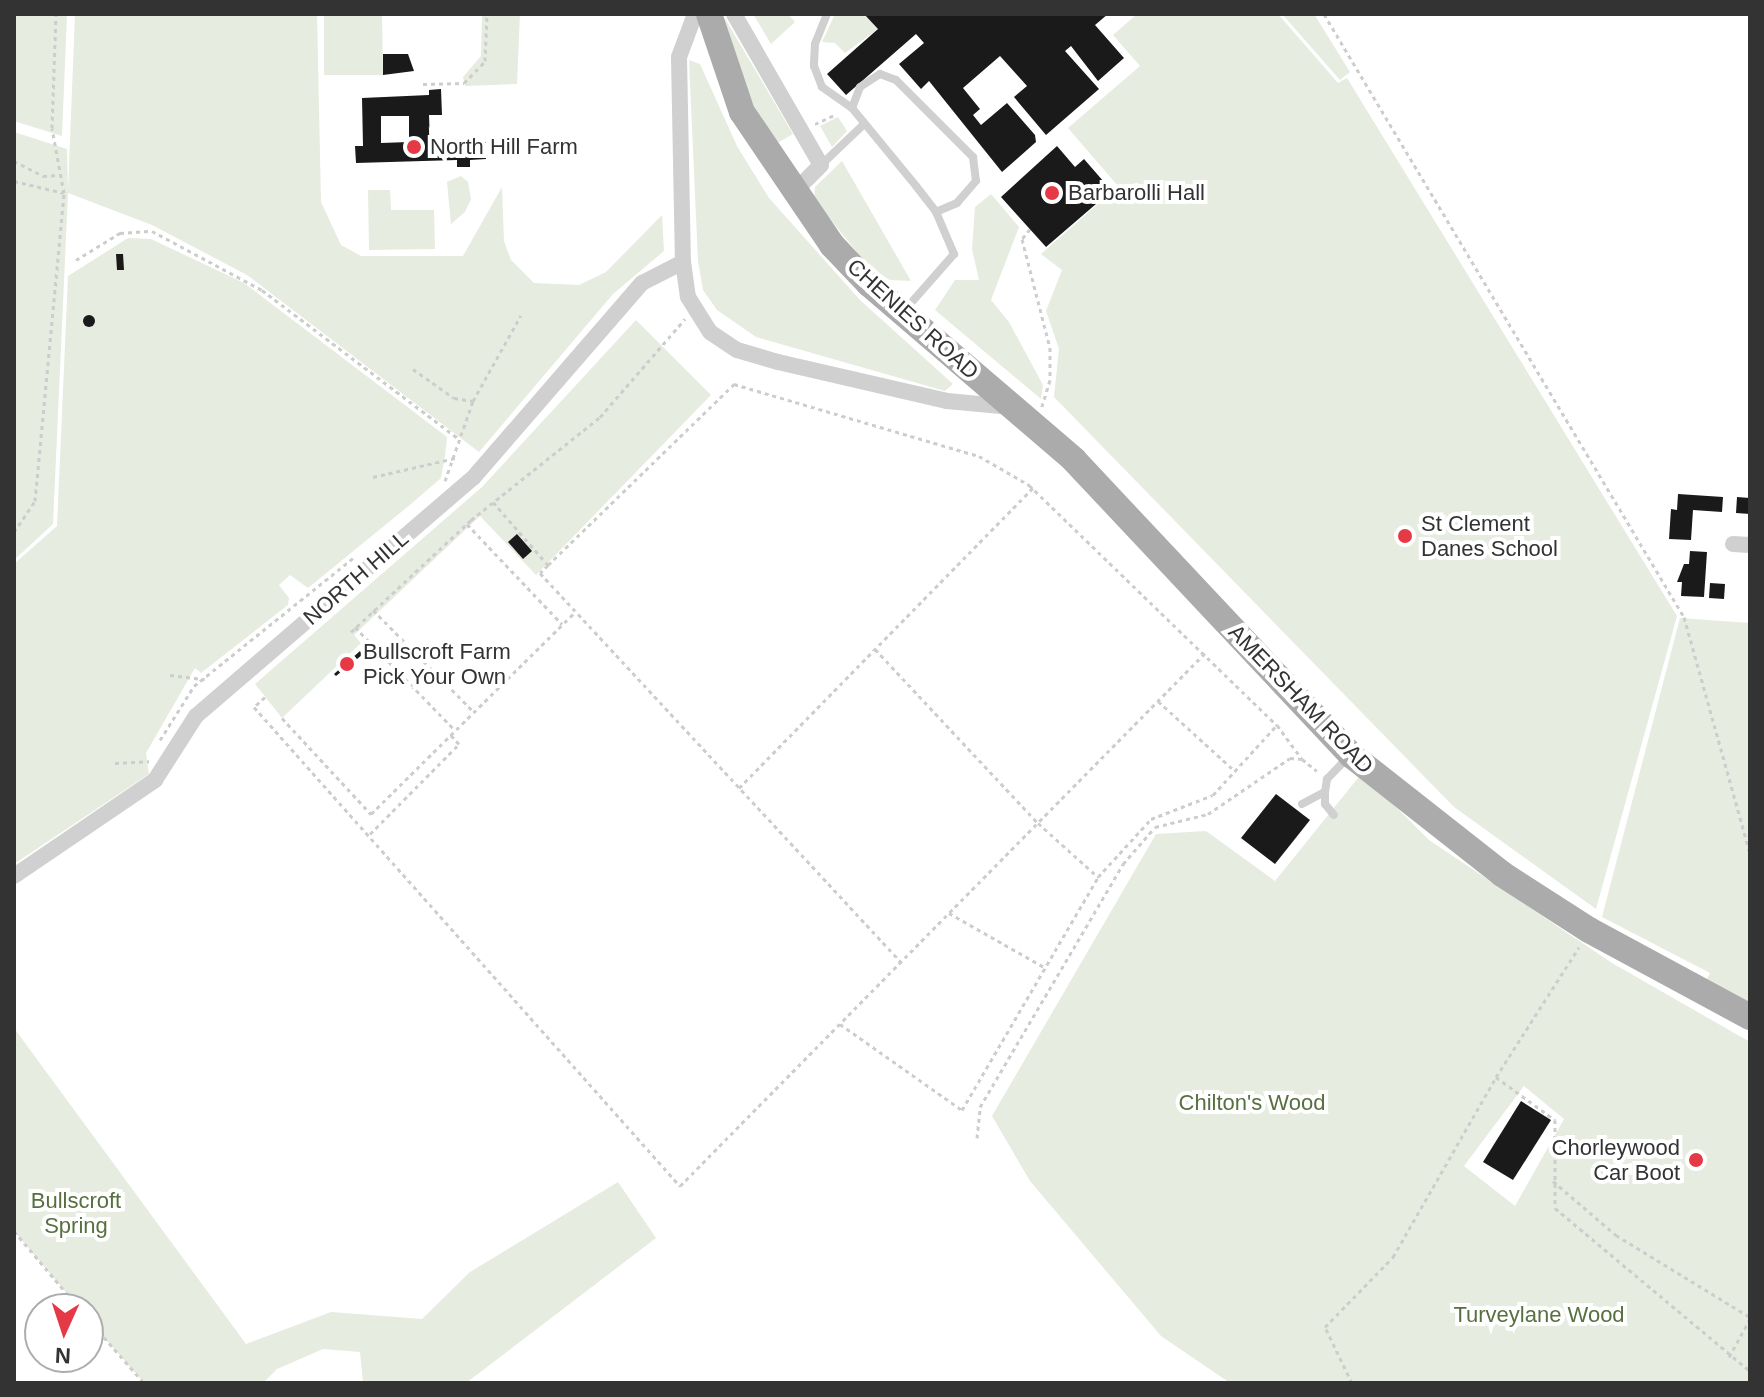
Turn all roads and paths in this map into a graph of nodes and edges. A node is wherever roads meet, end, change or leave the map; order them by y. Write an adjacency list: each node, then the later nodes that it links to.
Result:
1 (56, 14): 15 (path)
2 (487, 14): 8 (path)
3 (695, 14): 22 (street)
4 (709, 14): 17 (main road, CHENIES ROAD)
5 (734, 14): 14 (street)
6 (827, 14): 9 (lane)
7 (1324, 14): 68 (path)
8 (423, 84)
9 (852, 108): 11 (lane); 19 (lane)
10 (834, 115): 12 (path)
11 (864, 124): 14 (lane); 19 (lane)
12 (812, 125)
13 (14, 161): 15 (path)
14 (821, 165): 17 (street)
15 (61, 175): 18 (path)
16 (14, 181): 18 (path)
17 (794, 192): 24 (main road, CHENIES ROAD)
18 (64, 193): 36 (path)
19 (936, 212): 24 (lane)
20 (1030, 229): 28 (path)
21 (76, 260): 29 (path)
22 (683, 262): 23 (street); 69 (street, NORTH HILL)
23 (695, 312): 28 (street); 34 (path)
24 (903, 312): 28 (main road, CHENIES ROAD)
25 (521, 315): 27 (path)
26 (413, 369): 27 (path)
27 (473, 401): 29 (path)
28 (1023, 416): 55 (main road, AMERSHAM ROAD)
29 (459, 439): 30 (path)
30 (455, 458): 31 (path); 33 (path)
31 (373, 477)
32 (1033, 488): 38 (path); 44 (path); 45 (path)
33 (434, 491)
34 (493, 502): 35 (path); 38 (path)
35 (467, 524): 39 (path); 41 (path)
36 (14, 532)
37 (364, 549): 47 (path)
38 (548, 565): 40 (path)
39 (373, 610): 42 (path); 50 (path)
40 (575, 612): 41 (path); 60 (path)
41 (562, 624): 50 (path)
42 (355, 627): 43 (path); 53 (path)
43 (351, 632)
44 (875, 649): 60 (path); 65 (path)
45 (1205, 653): 49 (path); 52 (path)
46 (170, 675): 47 (path)
47 (208, 678): 57 (path)
48 (265, 697): 67 (path)
49 (1158, 701): 58 (path); 65 (path)
50 (473, 711): 53 (path)
51 (282, 718): 63 (path)
52 (1277, 725): 56 (path); 58 (path)
53 (454, 729): 54 (path)
54 (450, 734): 63 (path); 66 (path)
55 (1351, 755): 59 (lane); 72 (main road, AMERSHAM ROAD)
56 (1302, 759): 59 (path); 78 (path)
57 (115, 763)
58 (1235, 771): 70 (path)
59 (1327, 779): 61 (lane)
60 (739, 788): 73 (path)
61 (1325, 792): 62 (lane); 64 (lane)
62 (1302, 804)
63 (371, 814): 66 (path)
64 (1334, 815)
65 (1038, 823): 70 (path); 71 (path)
66 (380, 824): 67 (path)
67 (369, 836): 76 (path)
68 (1750, 853)
69 (14, 876)
70 (1098, 877): 74 (path)
71 (949, 913): 73 (path); 74 (path)
72 (1589, 930): 75 (main road, AMERSHAM ROAD); 77 (path)
73 (901, 962): 76 (path)
74 (1046, 968): 76 (path)
75 (1750, 1017)
76 (840, 1024)
77 (1496, 1077): 79 (path); 87 (path)
78 (977, 1138)
79 (1552, 1181): 82 (path); 84 (path)
80 (14, 1231): 81 (path)
81 (66, 1293)
82 (1750, 1318): 84 (path)
83 (104, 1337): 86 (path)
84 (1729, 1357): 85 (path)
85 (1750, 1371)
86 (144, 1383)
87 (1352, 1383)

